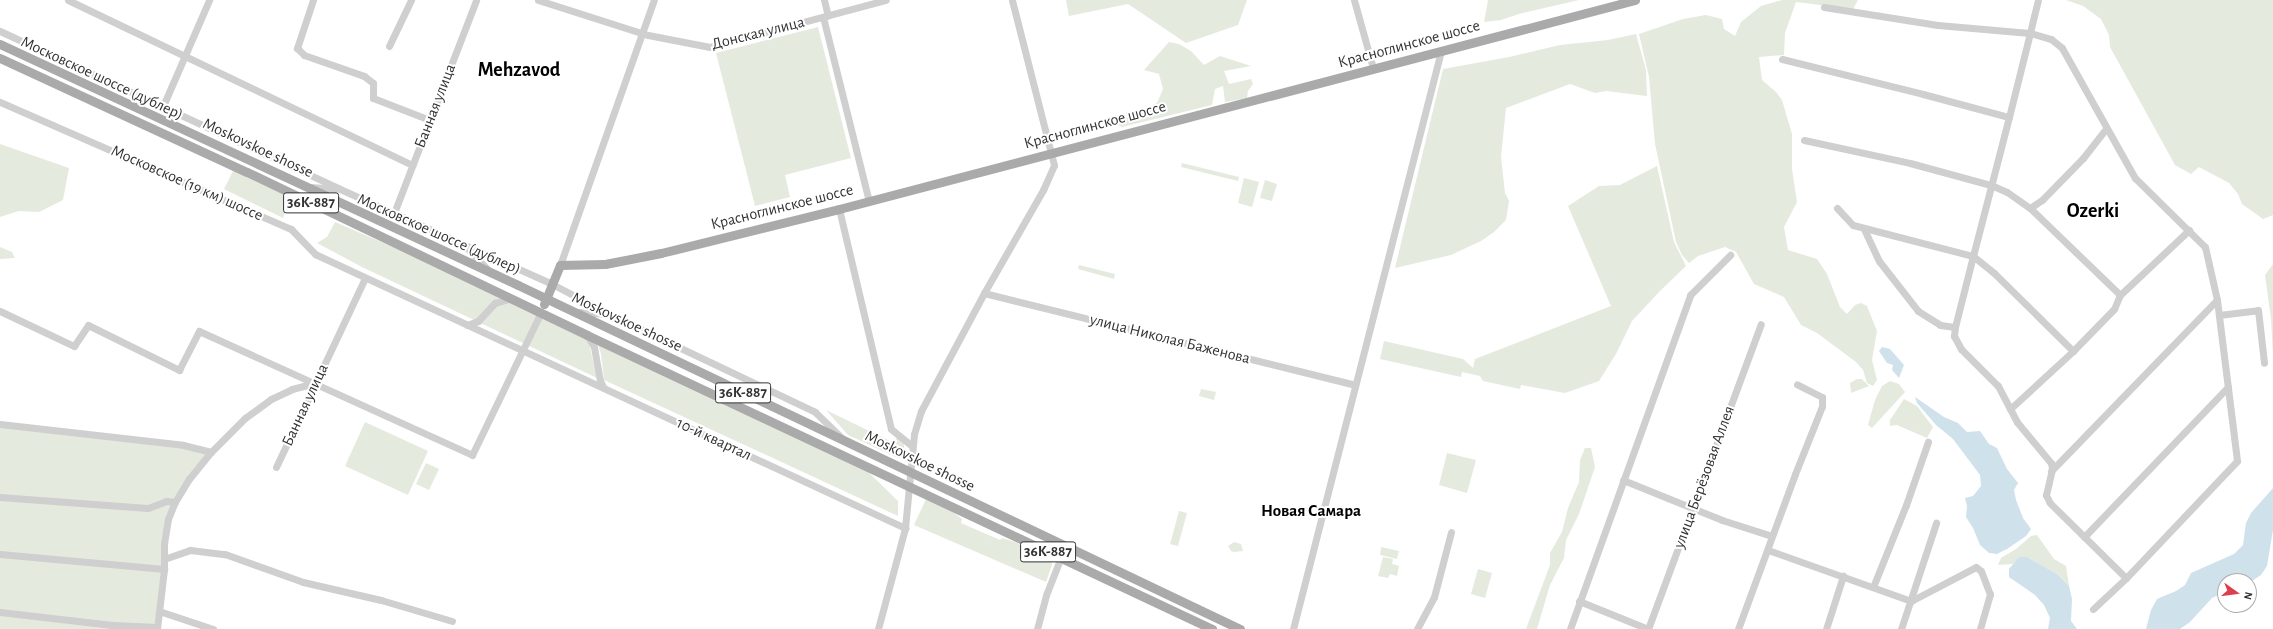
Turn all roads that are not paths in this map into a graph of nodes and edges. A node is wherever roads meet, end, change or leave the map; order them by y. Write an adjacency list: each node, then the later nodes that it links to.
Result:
1 (68, 0): 22 (street)
2 (209, 0): 22 (street)
3 (313, 0): 29 (street)
4 (411, 0): 20 (street)
5 (476, 0): 29 (street, Банная улица)
6 (538, 0): 17 (street, Донская улица)
7 (654, 0): 17 (street)
8 (824, 0): 15 (street)
9 (886, 0): 15 (street, Донская улица)
10 (1012, 0): 36 (street)
11 (1354, 0): 25 (street)
12 (1635, 0): 21 (main road, Красноглинское шоссе)
13 (2038, 0): 18 (street)
14 (1824, 7): 18 (street)
15 (825, 16): 17 (street, Донская улица); 41 (street)
16 (0, 31): 27 (street, Московское шоссе (дублер))
17 (644, 33): 51 (street)
18 (2030, 33): 28 (street); 31 (street)
19 (0, 44): 30 (main road, Moskovskoe shosse / 36К-887)
20 (389, 46)
21 (1442, 51): 25 (main road, Красноглинское шоссе); 74 (street)
22 (185, 56): 27 (street); 37 (street)
23 (0, 58): 33 (main road, Moskovskoe shosse / 36К-887)
24 (1782, 59): 28 (street)
25 (1373, 68): 36 (main road, Красноглинское шоссе)
26 (0, 102): 53 (street, Московское (19 км) шоссе)
27 (163, 106): 40 (street, Московское шоссе (дублер))
28 (2008, 117): 38 (street)
29 (430, 120): 37 (street, Банная улица)
30 (180, 128): 32 (main road, Moskovskoe shosse / 36К-887); 33 (main road)
31 (2106, 129): 43 (street); 47 (street)
32 (195, 136): 35 (main road); 39 (main road, Moskovskoe shosse / 36К-887)
33 (176, 139): 35 (main road, Moskovskoe shosse / 36К-887)
34 (1804, 140): 38 (street)
35 (191, 146): 57 (main road, Moskovskoe shosse / 36К-887)
36 (1051, 152): 41 (main road, Красноглинское шоссе); 55 (street)
37 (413, 165): 45 (street, Банная улица)
38 (1991, 185): 43 (street); 50 (street)
39 (304, 186): 40 (street); 52 (main road, Moskovskoe shosse / 36К-887)
40 (340, 189): 45 (street, Московское шоссе (дублер))
41 (869, 201): 44 (main road, Красноглинское шоссе)
42 (1837, 208): 46 (street)
43 (2030, 208): 56 (street)
44 (839, 209): 51 (main road, Красноглинское шоссе); 81 (street)
45 (394, 213): 48 (street, Московское шоссе (дублер))
46 (1864, 229): 50 (street); 67 (street)
47 (2189, 230): 56 (street); 59 (street)
48 (465, 246): 52 (street); 54 (street, Московское шоссе (дублер))
49 (1730, 255): 86 (street)
50 (1973, 256): 67 (street); 70 (street)
51 (560, 265): 54 (main road)
52 (490, 272): 58 (main road, Moskovskoe shosse / 36К-887)
53 (366, 278): 66 (street, Московское (19 км) шоссе); 72 (street, Банная улица)
54 (552, 284): 58 (main road); 63 (street, Московское шоссе (дублер))
55 (984, 293): 74 (street, улица Николая Баженова); 81 (street)
56 (2120, 296): 70 (street)
57 (511, 298): 61 (main road, Moskovskoe shosse / 36К-887); 66 (street)
58 (546, 299): 61 (main road); 62 (main road, Moskovskoe shosse / 36К-887)
59 (2217, 300): 64 (street); 84 (street)
60 (0, 311): 72 (street)
61 (541, 312): 68 (main road, Moskovskoe shosse / 36К-887); 69 (street)
62 (572, 312): 63 (street); 79 (main road, Moskovskoe shosse / 36К-887)
63 (611, 315): 79 (street, Московское шоссе (дублер))
64 (2219, 315): 71 (street); 76 (street)
65 (1761, 324): 90 (street, улица Берёзовая Аллея)
66 (467, 325): 69 (street, 10-й квартал)
67 (1955, 327): 77 (street)
68 (587, 335): 75 (street); 87 (main road, Moskovskoe shosse / 36К-887)
69 (522, 351): 72 (street); 75 (street, 10-й квартал)
70 (2073, 352): 77 (street)
71 (2264, 364)
72 (315, 384): 82 (street); 83 (street, Банная улица)
73 (1797, 384): 94 (street)
74 (1355, 385): 116 (street)
75 (603, 387): 92 (street, 10-й квартал)
76 (2228, 387): 95 (street); 102 (street)
77 (2010, 409): 84 (street)
78 (0, 424): 82 (street)
79 (847, 442): 85 (main road, Moskovskoe shosse / 36К-887)
80 (1928, 442): 103 (street)
81 (912, 446): 85 (street)
82 (211, 452): 89 (street)
83 (276, 467)
84 (2051, 471): 95 (street)
85 (911, 473): 87 (street); 115 (main road, Moskovskoe shosse / 36К-887)
86 (1623, 480): 90 (street); 105 (street)
87 (910, 486): 92 (street); 98 (main road, Moskovskoe shosse / 36К-887)
88 (0, 497): 89 (street)
89 (175, 502): 99 (street)
90 (1693, 508): 94 (street); 119 (street, улица Берёзовая Аллея)
91 (1936, 523): 104 (street)
92 (905, 528): 112 (street)
93 (1451, 532): 117 (street)
94 (1772, 536): 96 (street)
95 (2084, 536): 102 (street)
96 (1768, 550): 101 (street); 120 (street)
97 (0, 554): 100 (street)
98 (1061, 557): 113 (street); 114 (main road, Moskovskoe shosse / 36К-887)
99 (164, 559): 100 (street); 109 (street)
100 (164, 569): 107 (street)
101 (1843, 576): 103 (street); 121 (street)
102 (2126, 578): 106 (street)
103 (1873, 587): 104 (street)
104 (1911, 600): 122 (street); 123 (street)
105 (1579, 601): 118 (street); 119 (street)
106 (2093, 609)
107 (159, 610): 110 (street); 111 (street)
108 (0, 612): 110 (street)
109 (452, 621)
110 (157, 628)
111 (213, 629)
112 (878, 629)
113 (1037, 629)
114 (1212, 629)
115 (1240, 629)
116 (1292, 629)
117 (1416, 629)
118 (1570, 629)
119 (1648, 629)
120 (1738, 629)
121 (1826, 629)
122 (1901, 629)
123 (1980, 629)

